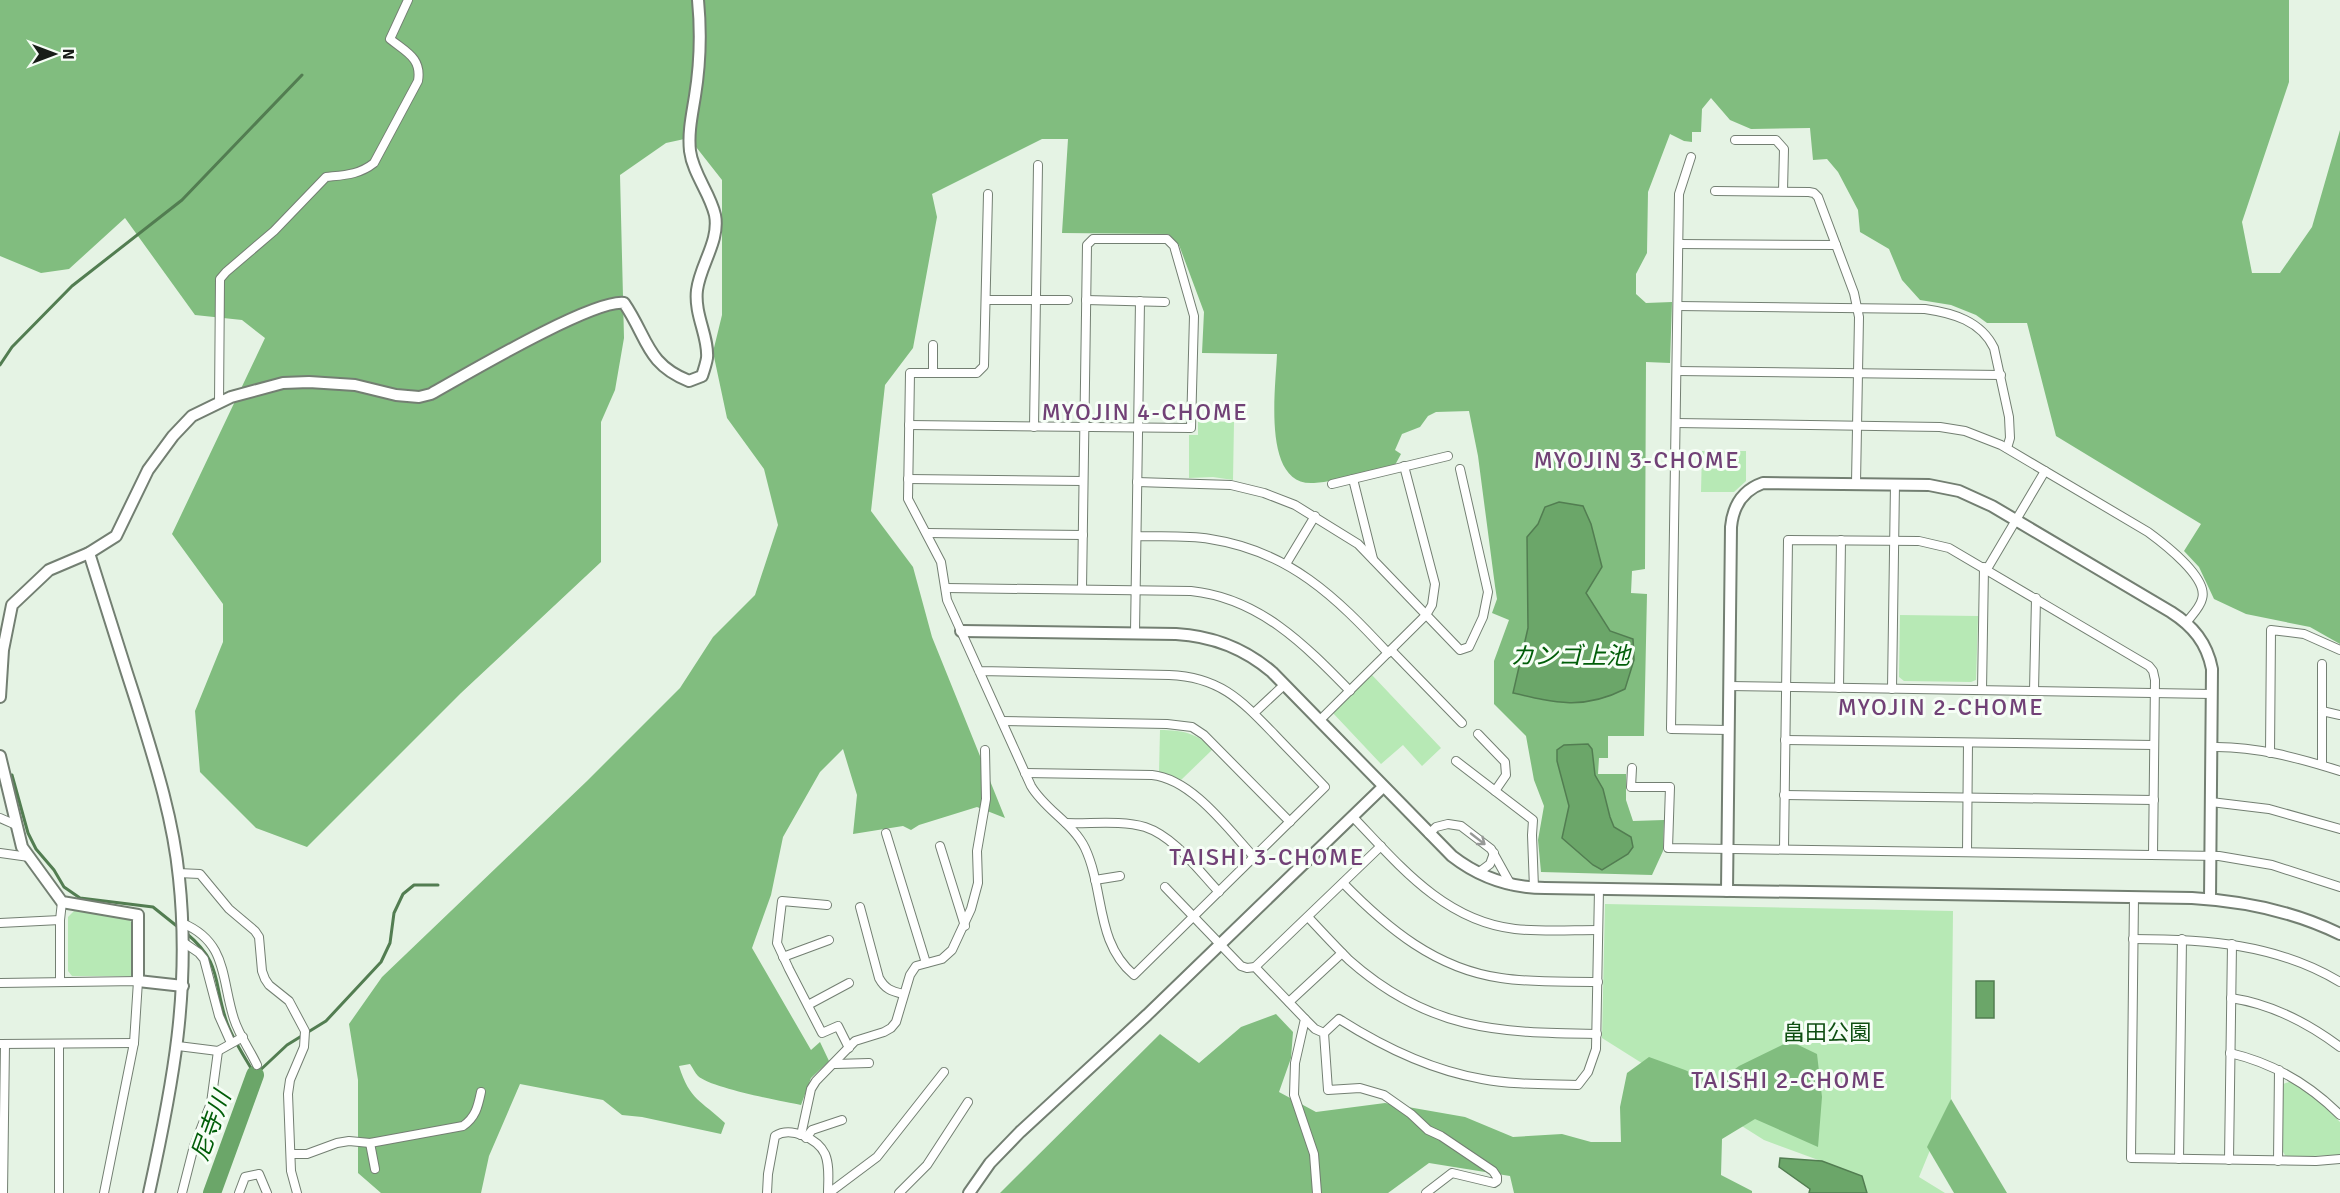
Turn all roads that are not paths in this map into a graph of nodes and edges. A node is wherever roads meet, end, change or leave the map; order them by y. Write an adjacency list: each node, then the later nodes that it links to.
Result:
1 (408, 0): 24 (street)
2 (698, 0): 24 (street)
3 (1735, 140): 7 (street)
4 (1691, 157): 9 (street)
5 (1038, 165): 12 (street)
6 (1715, 191): 7 (street)
7 (1783, 191): 10 (street)
8 (988, 194): 11 (street)
9 (1679, 244): 10 (street); 17 (street)
10 (1836, 245): 18 (street)
11 (986, 300): 12 (street); 21 (street)
12 (1036, 300): 13 (street); 28 (street)
13 (1068, 300)
14 (1086, 300): 15 (street); 29 (street); 30 (street)
15 (1140, 301): 16 (street); 30 (street)
16 (1165, 302)
17 (1678, 306): 18 (street); 20 (street)
18 (1857, 308): 22 (street); 23 (street)
19 (933, 345): 21 (street)
20 (1677, 371): 22 (street); 25 (street)
21 (933, 373): 26 (street)
22 (1858, 373): 23 (street); 27 (street)
23 (2001, 375): 31 (street)
24 (219, 403): 50 (street)
25 (1676, 423): 27 (street); 83 (street)
26 (909, 425): 28 (street); 36 (street)
27 (1857, 426): 31 (street); 40 (street)
28 (1034, 427): 29 (street)
29 (1084, 427): 30 (street); 38 (street)
30 (1138, 428): 39 (street)
31 (2007, 448): 35 (street)
32 (1448, 456): 33 (street)
33 (1404, 466): 37 (street); 58 (street)
34 (1460, 469): 58 (street)
35 (2045, 471): 44 (street); 59 (street)
36 (908, 479): 38 (street); 45 (street)
37 (1353, 479): 41 (street); 51 (street)
38 (1083, 481): 46 (street)
39 (1137, 482): 43 (street); 47 (street)
40 (1856, 483): 42 (street); 67 (street)
41 (1332, 484)
42 (1895, 484): 44 (street); 49 (street)
43 (1315, 516): 51 (street); 52 (street)
44 (2016, 520): 53 (street); 59 (street)
45 (927, 533): 46 (street); 54 (street)
46 (1083, 535): 55 (street)
47 (1137, 536): 52 (street); 56 (street)
48 (1841, 540): 49 (street); 68 (street); 69 (street)
49 (1894, 541): 53 (street); 70 (street)
50 (90, 553): 76 (street); 122 (street)
51 (1373, 559): 58 (street)
52 (1286, 564): 62 (street)
53 (1985, 568): 57 (street); 71 (street)
54 (946, 588): 55 (street); 60 (street)
55 (1082, 589): 56 (street)
56 (1136, 590): 61 (street); 72 (street)
57 (2036, 598): 73 (street); 74 (street)
58 (1426, 615): 62 (street)
59 (2186, 623): 75 (street)
60 (961, 631): 61 (street); 65 (street)
61 (1136, 633): 66 (street)
62 (1390, 651): 72 (street); 82 (street)
63 (2340, 651): 90 (street)
64 (2322, 664): 77 (street)
65 (979, 671): 78 (street); 80 (street)
66 (1284, 685): 78 (street); 81 (street)
67 (1729, 686): 68 (street); 83 (street)
68 (1786, 687): 69 (street); 85 (street)
69 (1839, 688): 70 (street)
70 (1892, 689): 71 (street)
71 (1982, 690): 73 (street)
72 (1350, 691): 81 (street)
73 (2034, 691): 74 (street)
74 (2155, 693): 75 (street); 87 (street)
75 (2212, 694): 88 (street)
76 (0, 697)
77 (2322, 711): 79 (street); 93 (street)
78 (1254, 713): 105 (street)
79 (2340, 716)
80 (1002, 721): 96 (street); 105 (street)
81 (1319, 721): 97 (street)
82 (1462, 723)
83 (1729, 729): 113 (street)
84 (1478, 734): 98 (street)
85 (1785, 740): 86 (street); 99 (street)
86 (1968, 743): 87 (street); 100 (street)
87 (2154, 745): 101 (street)
88 (2211, 747): 90 (street); 102 (street)
89 (985, 750): 144 (street)
90 (2270, 753): 93 (street)
91 (0, 756): 107 (street)
92 (1456, 761): 98 (street)
93 (2322, 765): 95 (street)
94 (1632, 768): 113 (street)
95 (2340, 771)
96 (1025, 773): 106 (street); 121 (street)
97 (1383, 787): 103 (street); 110 (street)
98 (1495, 791): 130 (street)
99 (1785, 795): 100 (street); 114 (street)
100 (1967, 798): 101 (street); 115 (street)
101 (2154, 800): 118 (street)
102 (2211, 802): 108 (street); 119 (street)
103 (1353, 817): 112 (street); 151 (street)
104 (0, 818): 107 (street)
105 (1290, 822): 121 (street)
106 (1065, 823): 125 (street); 133 (street)
107 (16, 825): 120 (street)
108 (2340, 829)
109 (886, 833): 155 (street)
110 (1429, 834): 117 (street, one-way to 117); 123 (street)
111 (940, 846): 144 (street)
112 (1381, 846): 126 (street); 145 (street)
113 (1727, 848): 114 (street); 132 (street)
114 (1784, 849): 115 (street)
115 (1967, 852): 118 (street)
116 (0, 853): 120 (street)
117 (1494, 853): 123 (street); 127 (street)
118 (2153, 855): 119 (street)
119 (2210, 856): 129 (street); 135 (street)
120 (29, 857): 136 (street)
121 (1254, 857): 133 (street)
122 (178, 873): 143 (street); 192 (street)
123 (1478, 873): 127 (street)
124 (1120, 876): 125 (street)
125 (1095, 880): 139 (street)
126 (1343, 883): 140 (street); 159 (street)
127 (1511, 885): 130 (street)
128 (1165, 887): 139 (street)
129 (2340, 887)
130 (1534, 888): 131 (street)
131 (1599, 889): 132 (street); 145 (street)
132 (1727, 891): 134 (street)
133 (1219, 892): 139 (street)
134 (2134, 897): 135 (street); 147 (street)
135 (2210, 899): 146 (street)
136 (62, 902): 141 (street); 157 (street)
137 (827, 905): 154 (street)
138 (860, 907): 164 (street)
139 (1193, 917): 151 (street)
140 (1308, 917): 153 (street); 156 (street)
141 (60, 920): 142 (street); 158 (street)
142 (0, 923)
143 (182, 923): 150 (street); 171 (street)
144 (965, 926): 155 (street)
145 (1598, 930): 159 (street)
146 (2340, 934)
147 (2133, 939): 148 (street); 193 (street)
148 (2182, 939): 152 (street); 193 (street)
149 (829, 940): 154 (street)
150 (183, 942): 163 (street); 173 (street)
151 (1219, 944): 156 (street); 209 (street)
152 (2232, 944): 160 (street); 165 (street)
153 (1342, 953): 166 (street); 170 (street)
154 (783, 957): 167 (street)
155 (926, 963): 164 (street)
156 (1255, 967): 166 (street)
157 (138, 981): 158 (street); 163 (street); 172 (street)
158 (60, 982): 161 (street)
159 (1598, 982): 170 (street)
160 (2340, 982)
161 (0, 983)
162 (849, 983): 167 (street)
163 (183, 986): 176 (street)
164 (903, 994): 178 (street)
165 (2231, 998): 177 (street); 180 (street)
166 (1289, 1002): 168 (street)
167 (808, 1005): 178 (street)
168 (1305, 1019): 169 (street); 210 (street)
169 (1324, 1033): 170 (street); 211 (street)
170 (1597, 1034)
171 (243, 1037): 173 (street); 183 (street)
172 (134, 1043): 175 (street); 200 (street)
173 (231, 1043): 179 (street)
174 (3, 1044): 175 (street); 198 (street)
175 (59, 1044): 199 (street)
176 (178, 1046): 179 (street); 201 (street)
177 (2340, 1047)
178 (849, 1048): 182 (street)
179 (218, 1051): 202 (street)
180 (2230, 1053): 184 (street); 195 (street)
181 (869, 1063): 182 (street)
182 (835, 1064): 190 (street)
183 (257, 1065)
184 (2279, 1070): 188 (street); 196 (street)
185 (944, 1072): 207 (street)
186 (481, 1092): 191 (street)
187 (968, 1102): 208 (street)
188 (2340, 1115)
189 (842, 1120): 190 (street)
190 (803, 1136): 206 (street); 207 (street)
191 (370, 1143): 192 (street); 197 (street)
192 (291, 1154): 205 (street)
193 (2179, 1159): 195 (street)
194 (2340, 1159): 196 (street)
195 (2229, 1160): 196 (street)
196 (2278, 1161)
197 (375, 1169)
198 (3, 1193)
199 (59, 1193)
200 (105, 1193)
201 (149, 1193)
202 (182, 1193)
203 (239, 1193): 204 (street)
204 (267, 1193)
205 (297, 1193)
206 (767, 1193)
207 (829, 1193)
208 (899, 1193)
209 (969, 1193)
210 (1317, 1193)
211 (1426, 1193)

